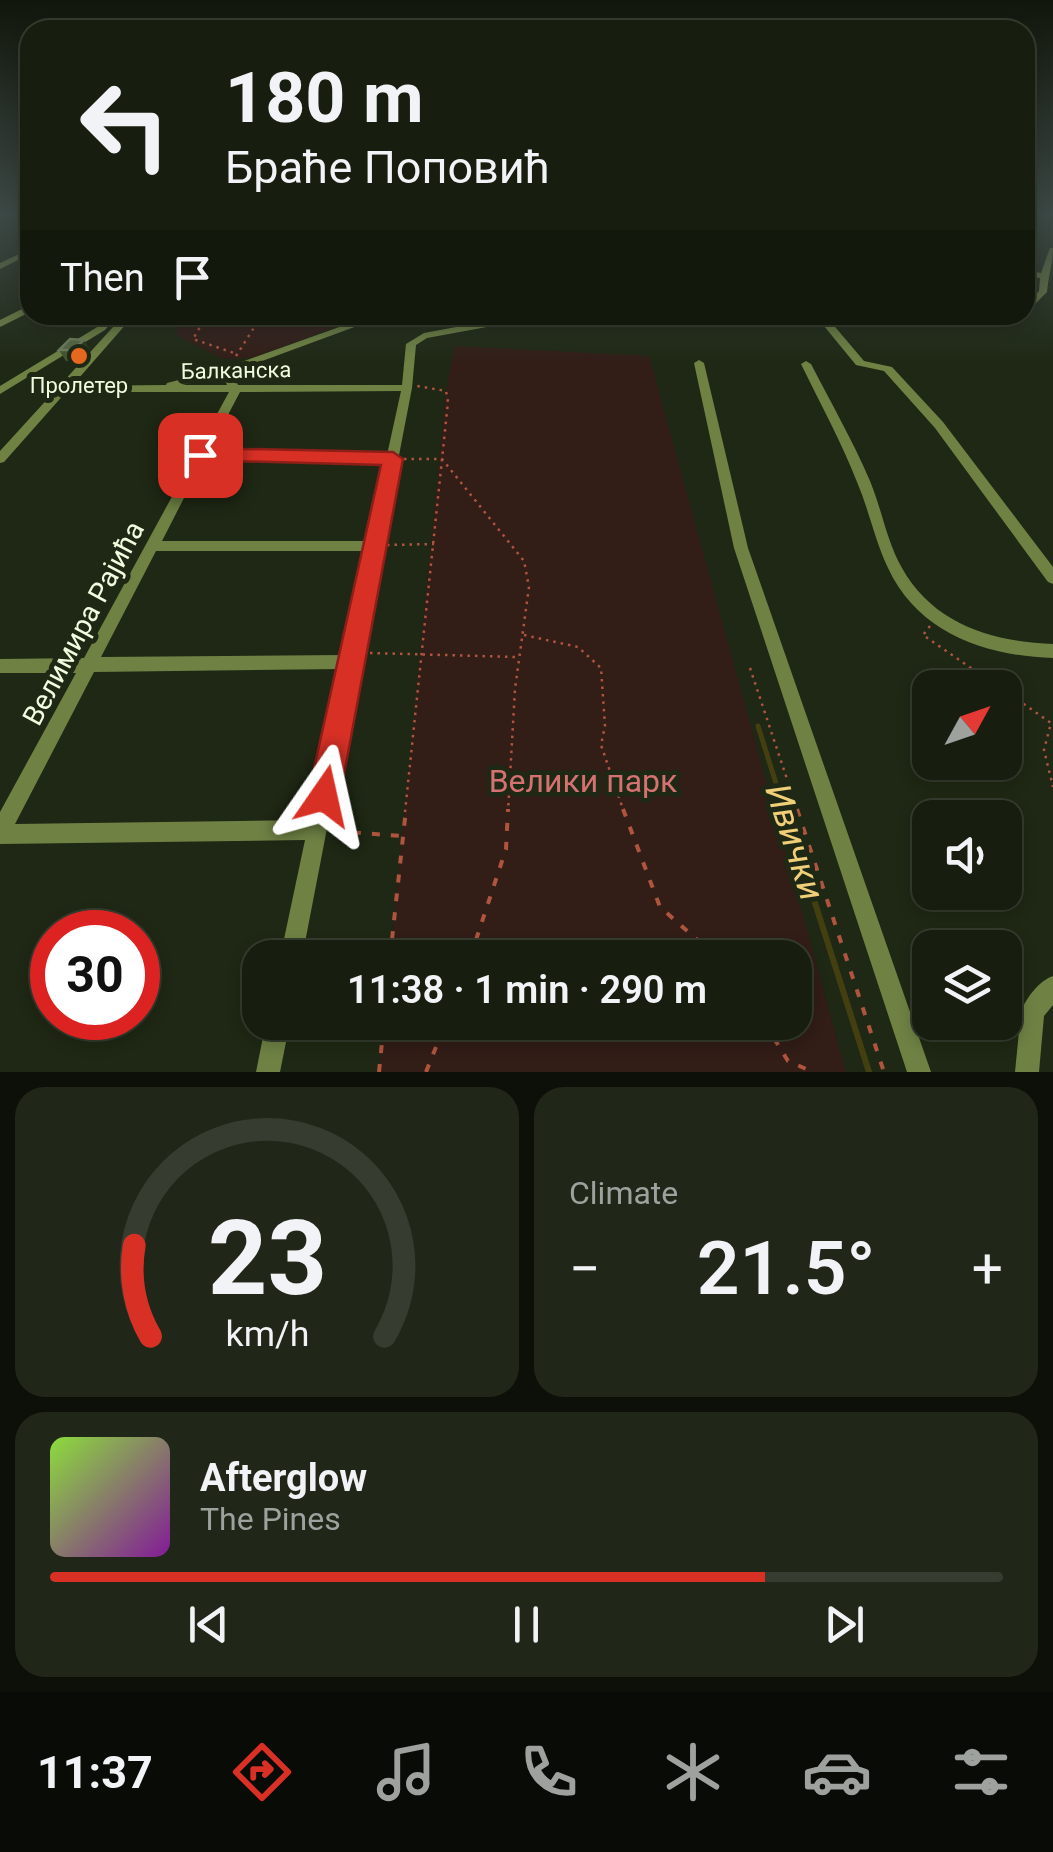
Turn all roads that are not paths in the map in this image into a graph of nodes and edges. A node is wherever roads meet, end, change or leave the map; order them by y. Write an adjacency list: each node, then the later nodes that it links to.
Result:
1 (1048, 264): 3 (street)
2 (1035, 275): 3 (street)
3 (1044, 276): 4 (street)
4 (1035, 300)
5 (105, 325): 16 (street)
6 (120, 325): 14 (street)
7 (354, 325): 12 (street)
8 (482, 325): 13 (street)
9 (828, 325): 23 (street)
10 (698, 363): 34 (street)
11 (806, 364): 24 (street)
12 (226, 370): 15 (street); 17 (street)
13 (408, 386): 15 (street, Балканска); 20 (street)
14 (65, 389): 17 (street, Балканска); 19 (street)
15 (236, 390): 17 (street, Балканска); 18 (street, Велимира Рајића)
16 (0, 391)
17 (150, 391)
18 (200, 455): 20 (street); 21 (street, Велимира Рајића)
19 (0, 459)
20 (393, 459): 22 (street)
21 (152, 546): 22 (street); 27 (street, Велимира Рајића)
22 (375, 546): 25 (street)
23 (1053, 578)
24 (1053, 651)
25 (352, 658): 27 (street); 28 (street)
26 (0, 666): 27 (street)
27 (88, 666): 29 (street, Велимира Рајића)
28 (317, 830): 29 (street); 30 (street)
29 (0, 833)
30 (295, 940)
31 (1053, 988): 35 (street)
32 (274, 1040): 33 (street)
33 (268, 1072)
34 (919, 1072)
35 (1027, 1072)

